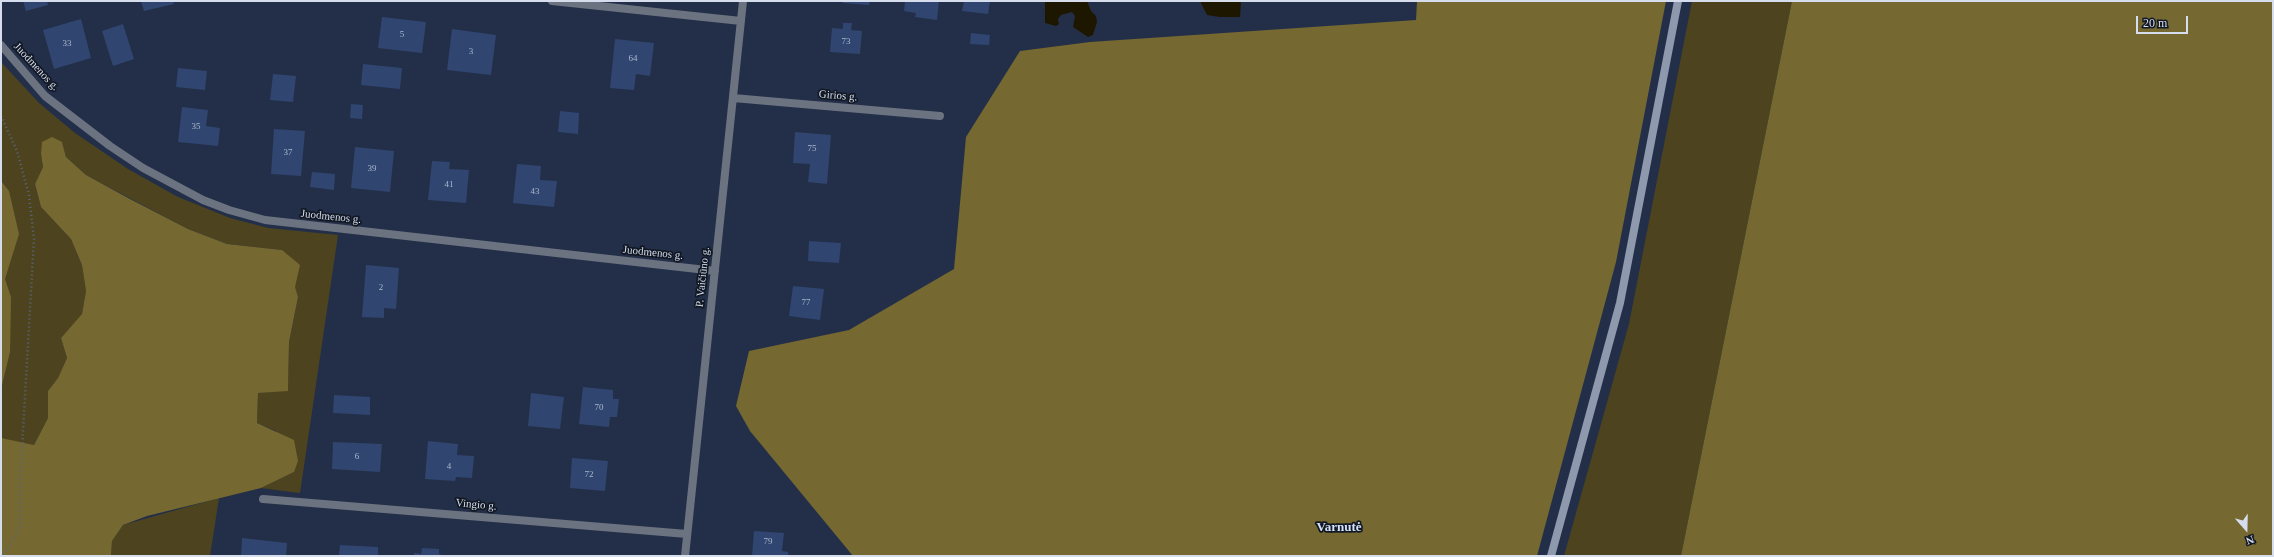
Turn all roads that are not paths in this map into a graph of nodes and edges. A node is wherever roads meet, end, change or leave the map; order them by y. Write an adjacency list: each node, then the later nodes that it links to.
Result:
1 (552, 1): 4 (street)
2 (743, 1): 4 (street, P. Vaičiūno g.)
3 (1678, 1): 12 (main road)
4 (741, 21): 6 (street, P. Vaičiūno g.)
5 (1, 45): 8 (street, Juodmenos g.)
6 (733, 98): 7 (street, Girios g.); 8 (street, P. Vaičiūno g.)
7 (940, 116)
8 (715, 271): 10 (street, P. Vaičiūno g.)
9 (263, 499): 10 (street, Vingio g.)
10 (687, 534): 11 (street, P. Vaičiūno g.)
11 (685, 556)
12 (1551, 556)

